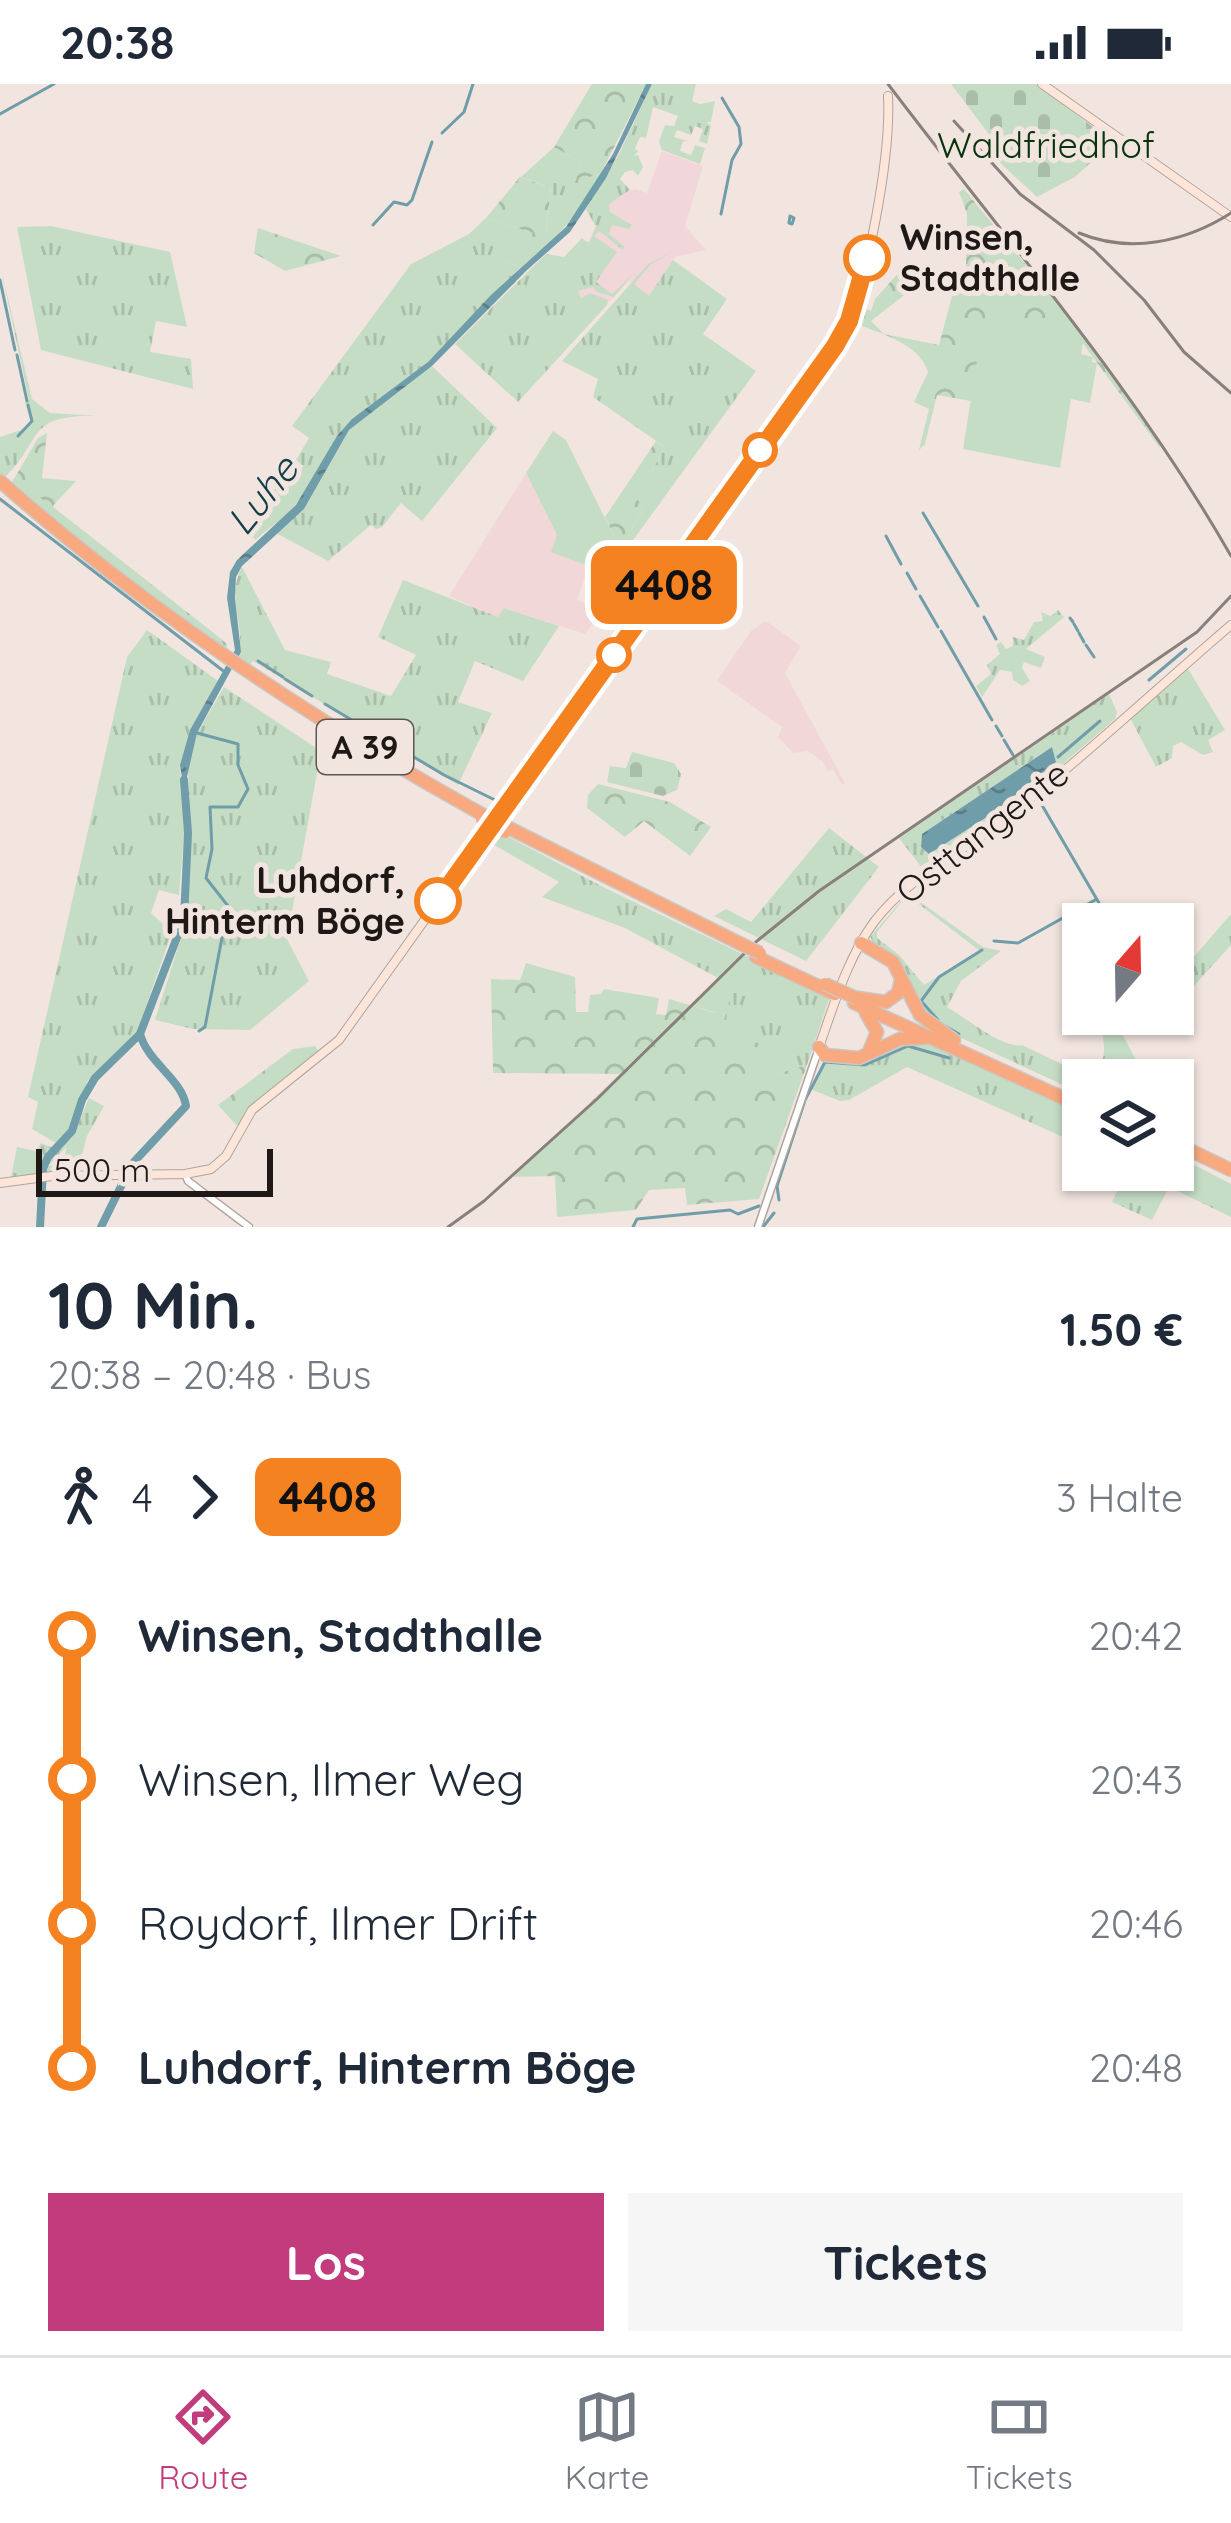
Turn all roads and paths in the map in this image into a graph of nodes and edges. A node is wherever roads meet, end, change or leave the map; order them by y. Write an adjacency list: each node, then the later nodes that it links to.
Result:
1 (1042, 84): 3 (main road)
2 (888, 96): 18 (main road)
3 (1231, 217)
4 (0, 484): 8 (highway, A 39, bridge)
5 (1231, 625): 6 (main road, Osttangente)
6 (863, 946): 7 (highway); 11 (main road, Osttangente)
7 (897, 967): 8 (highway); 10 (highway)
8 (855, 1002): 9 (highway, A 39); 10 (highway, A 39); 12 (highway)
9 (938, 1041): 12 (highway); 15 (highway, A 39)
10 (970, 1050): 14 (highway, A 39)
11 (828, 1053): 12 (highway); 13 (highway)
12 (863, 1056)
13 (813, 1066): 21 (street)
14 (1062, 1094)
15 (1062, 1095)
16 (1194, 1155): 17 (highway)
17 (1231, 1173)
18 (185, 1174): 19 (main road); 20 (street)
19 (0, 1183)
20 (249, 1227)
21 (758, 1227)

